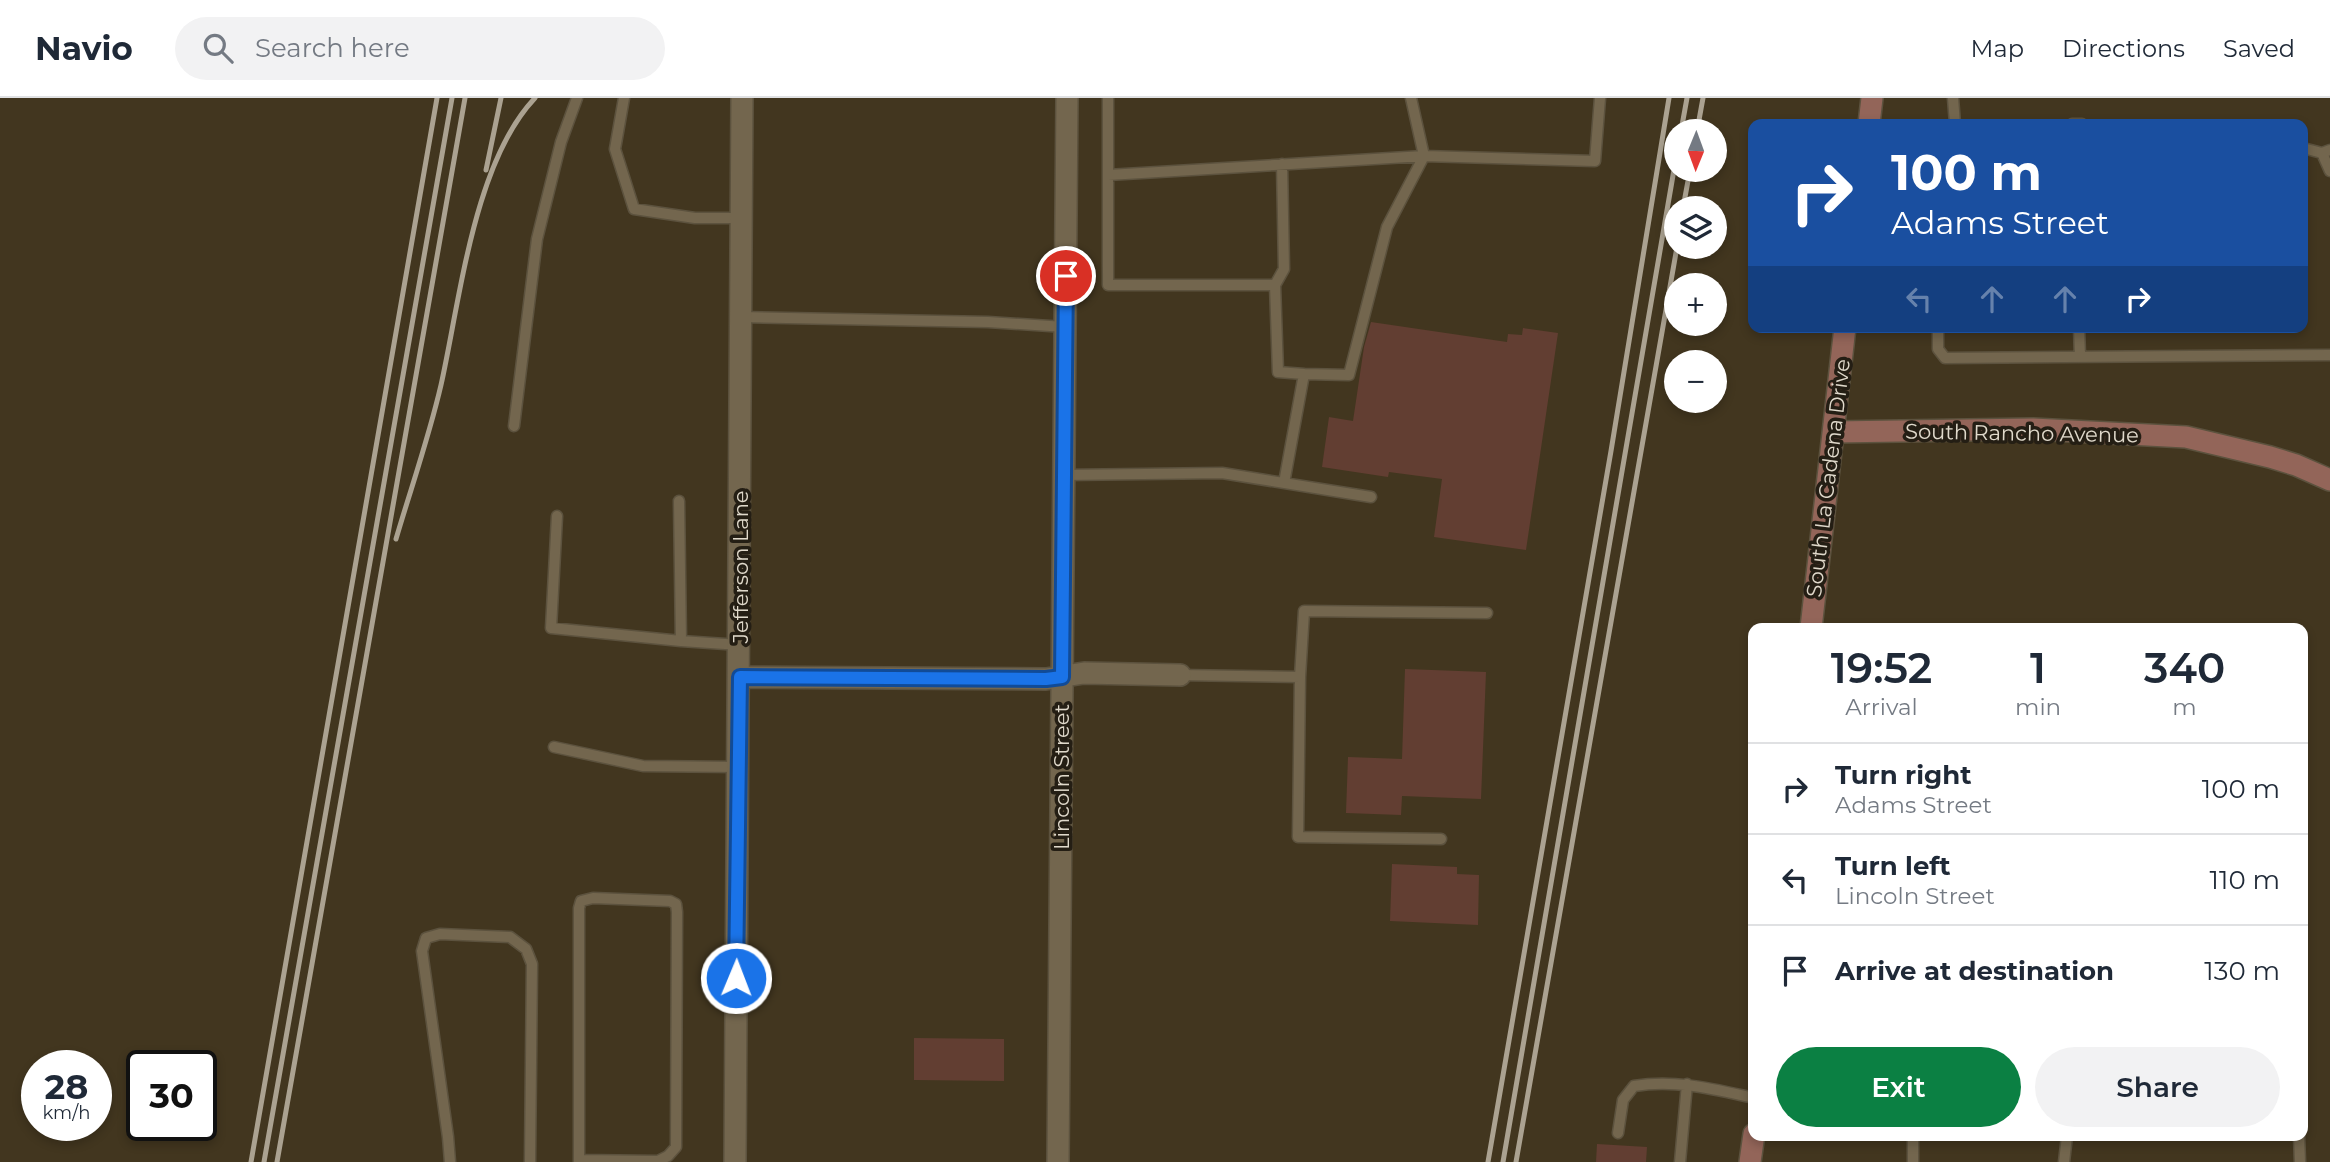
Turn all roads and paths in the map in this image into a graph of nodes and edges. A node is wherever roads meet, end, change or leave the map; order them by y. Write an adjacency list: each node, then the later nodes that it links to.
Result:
1 (577, 98): 28 (lane)
2 (624, 98): 18 (lane)
3 (742, 98): 18 (street, Jefferson Lane)
4 (1067, 98): 21 (street, Lincoln Street)
5 (1108, 98): 17 (lane)
6 (1410, 98): 14 (lane)
7 (1600, 98): 14 (lane)
8 (1872, 98): 10 (main road)
9 (1953, 98): 11 (lane)
10 (1870, 119)
11 (1955, 119)
12 (2308, 149): 13 (lane)
13 (2326, 151): 16 (lane)
14 (1424, 156): 15 (lane); 27 (lane)
15 (1282, 164): 17 (lane); 19 (lane)
16 (2330, 171)
17 (1108, 175): 19 (lane)
18 (742, 218): 20 (street, Jefferson Lane)
19 (1275, 285): 27 (lane)
20 (741, 317): 21 (lane); 39 (street, Jefferson Lane)
21 (1065, 327): 30 (street, Lincoln Street)
22 (1845, 333): 29 (main road, South La Cadena Drive)
23 (1938, 333): 26 (lane)
24 (2079, 333): 26 (lane)
25 (2330, 355): 26 (lane)
26 (2080, 357)
27 (1304, 373): 32 (lane)
28 (514, 426)
29 (1834, 432): 31 (main road, South Rancho Avenue); 37 (main road, South La Cadena Drive)
30 (1063, 475): 32 (lane); 42 (street, Lincoln Street)
31 (2330, 480)
32 (1284, 483): 33 (lane)
33 (1371, 497)
34 (679, 501): 38 (lane)
35 (557, 516): 38 (lane)
36 (1487, 613): 43 (lane)
37 (1812, 623)
38 (681, 641): 39 (lane)
39 (740, 645): 41 (street, Jefferson Lane)
40 (1180, 675): 42 (street); 43 (lane)
41 (740, 677): 42 (street); 45 (street, Jefferson Lane)
42 (1062, 677): 58 (street, Lincoln Street)
43 (1300, 677): 46 (lane)
44 (554, 747): 45 (lane)
45 (738, 767): 57 (street, Jefferson Lane)
46 (1441, 839)
47 (1687, 1084): 48 (lane); 49 (lane); 59 (lane)
48 (1748, 1097)
49 (1618, 1133)
50 (1753, 1141): 60 (main road)
51 (1913, 1141): 61 (lane)
52 (2066, 1141): 62 (lane)
53 (2299, 1141): 63 (lane)
54 (579, 1161): 54 (lane)
55 (450, 1162): 56 (lane)
56 (530, 1162)
57 (735, 1162)
58 (1058, 1162)
59 (1680, 1162)
60 (1750, 1162)
61 (1913, 1162)
62 (2064, 1162)
63 (2300, 1162)

